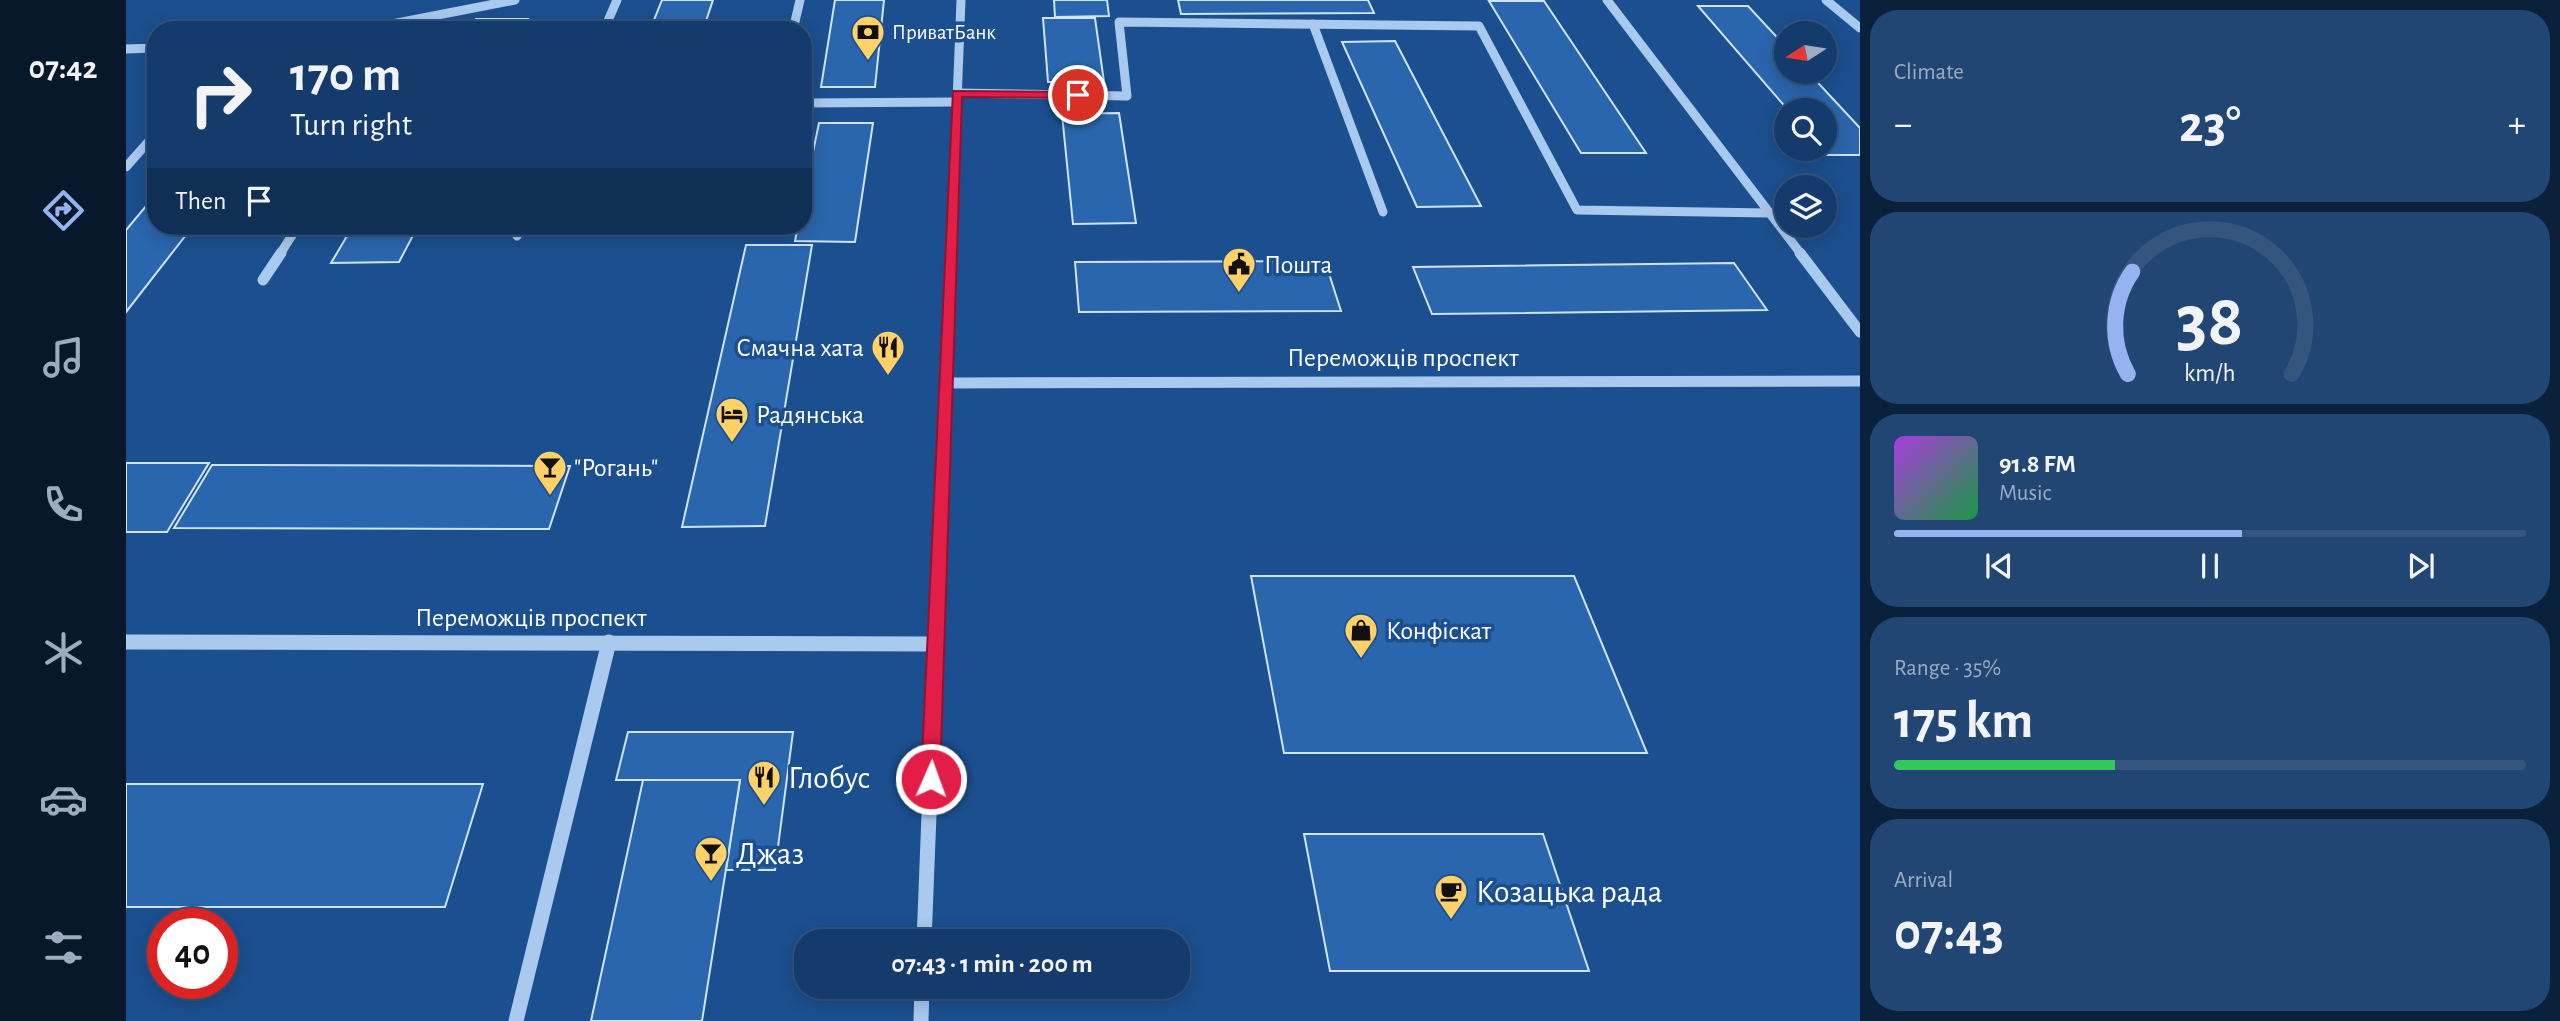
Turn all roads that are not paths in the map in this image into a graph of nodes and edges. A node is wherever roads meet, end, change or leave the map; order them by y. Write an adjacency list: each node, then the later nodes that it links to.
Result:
1 (515, 0): 7 (street)
2 (617, 0): 10 (street)
3 (800, 0): 11 (street)
4 (961, 0): 16 (street)
5 (1608, 0): 21 (lane)
6 (1826, 0): 13 (street)
7 (434, 16): 8 (street); 9 (street)
8 (408, 21)
9 (431, 21)
10 (608, 21)
11 (795, 21)
12 (1313, 24): 16 (street); 20 (lane); 21 (street)
13 (1860, 28)
14 (147, 48): 15 (lane)
15 (126, 49)
16 (957, 97): 17 (street); 26 (street)
17 (812, 103)
18 (147, 143): 19 (street)
19 (126, 167)
20 (1383, 212)
21 (1769, 213): 24 (lane)
22 (292, 235): 23 (street)
23 (263, 280)
24 (1860, 332)
25 (1860, 381): 26 (street, Переможців проспект)
26 (947, 383): 29 (street)
27 (126, 642): 28 (street, Переможців проспект)
28 (609, 642): 29 (street, Переможців проспект); 32 (street)
29 (936, 644): 30 (street)
30 (925, 929)
31 (921, 999): 33 (street)
32 (516, 1021)
33 (920, 1021)

